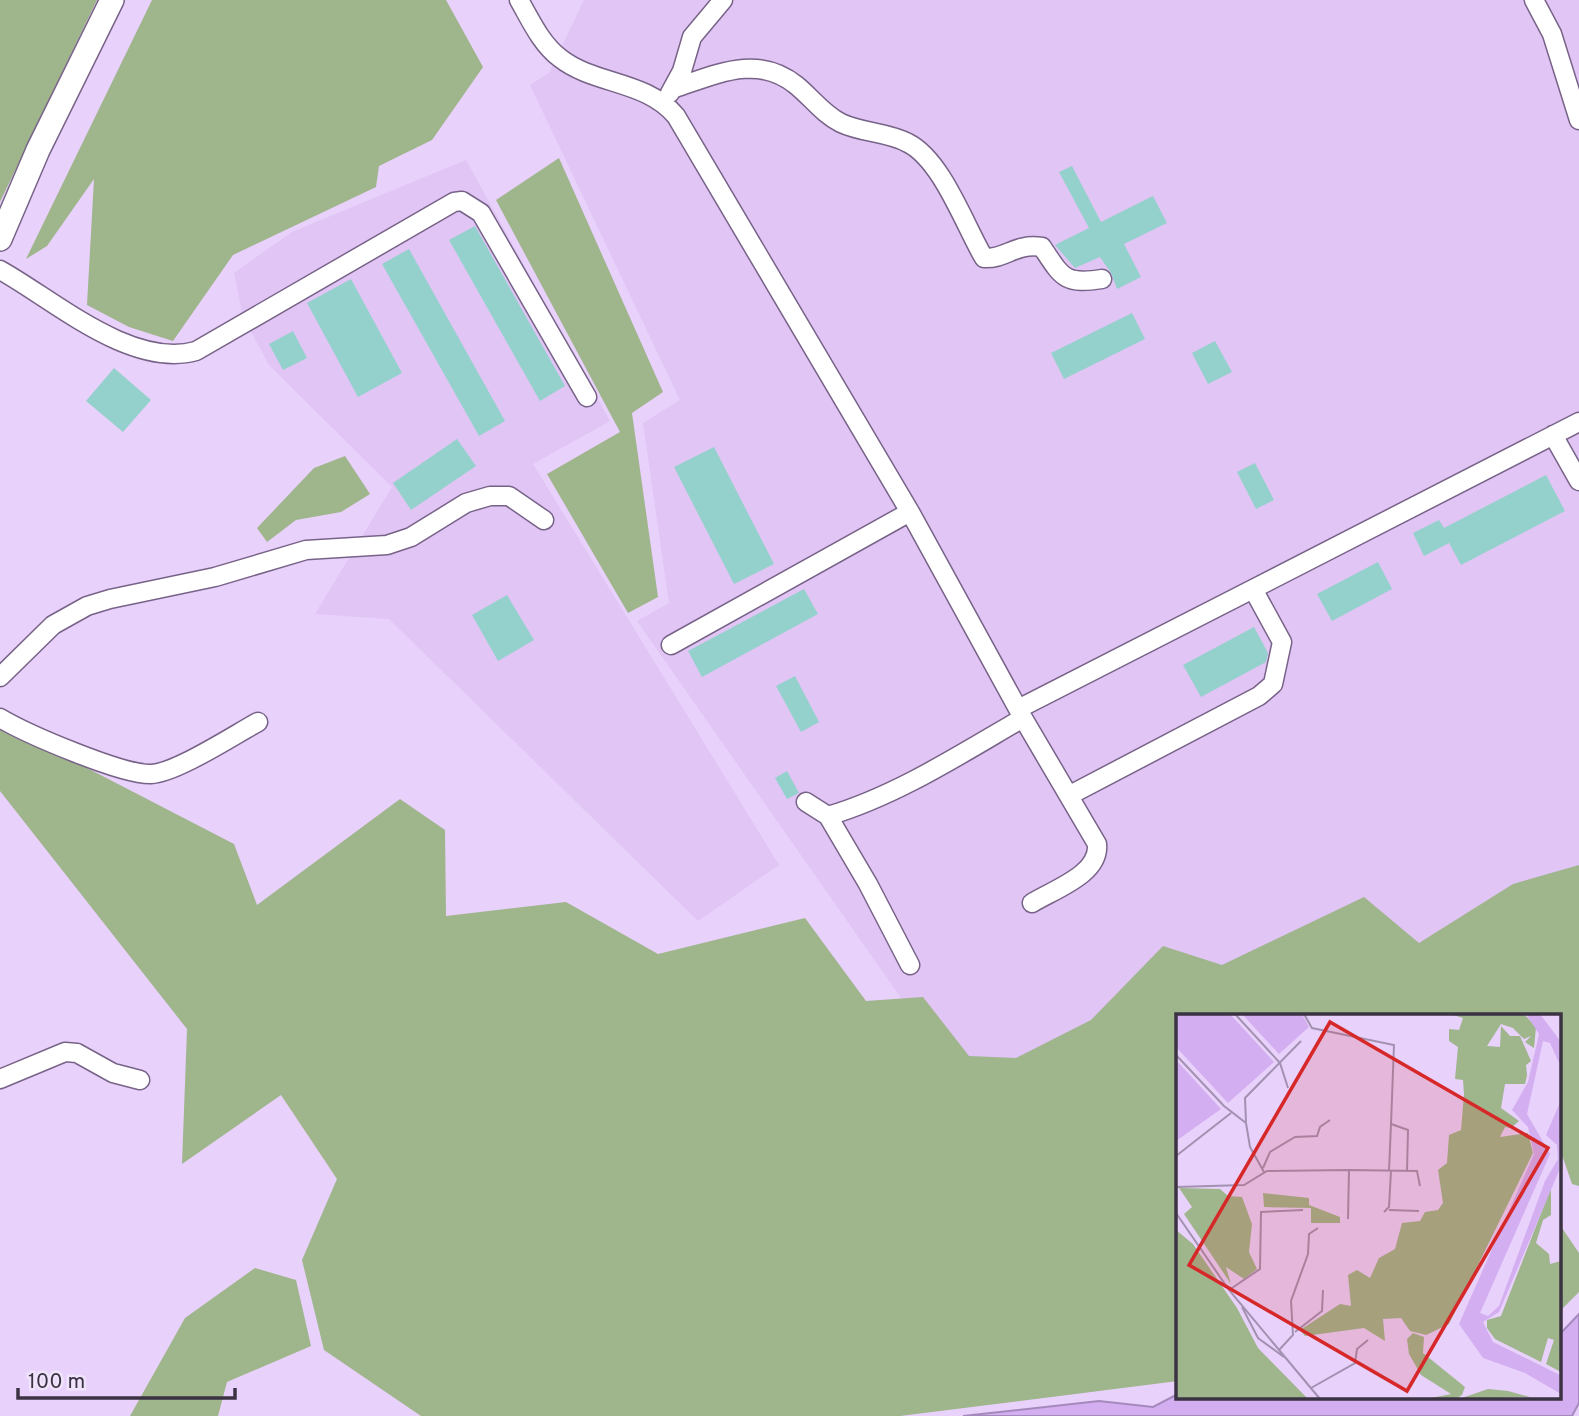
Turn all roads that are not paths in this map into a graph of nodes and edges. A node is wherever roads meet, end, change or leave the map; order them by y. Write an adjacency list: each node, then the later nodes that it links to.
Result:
1 (112, 0): 7 (main road)
2 (519, 0): 5 (lane)
3 (723, 0): 5 (lane)
4 (1534, 0): 6 (lane)
5 (669, 94): 9 (lane); 14 (lane)
6 (1579, 120)
7 (0, 239)
8 (0, 270): 10 (lane)
9 (1102, 279)
10 (587, 397)
11 (1579, 422): 12 (lane)
12 (1553, 435): 13 (lane); 16 (lane)
13 (1579, 481)
14 (910, 512): 17 (lane); 19 (lane)
15 (544, 520): 18 (lane)
16 (1253, 589): 19 (lane); 22 (lane)
17 (671, 645)
18 (0, 677)
19 (1021, 714): 22 (lane); 24 (lane)
20 (0, 718): 21 (lane)
21 (258, 722)
22 (1070, 795): 25 (lane)
23 (806, 802): 24 (lane)
24 (828, 816): 26 (lane)
25 (1032, 903)
26 (910, 965)
27 (0, 1079): 28 (lane)
28 (140, 1080)

